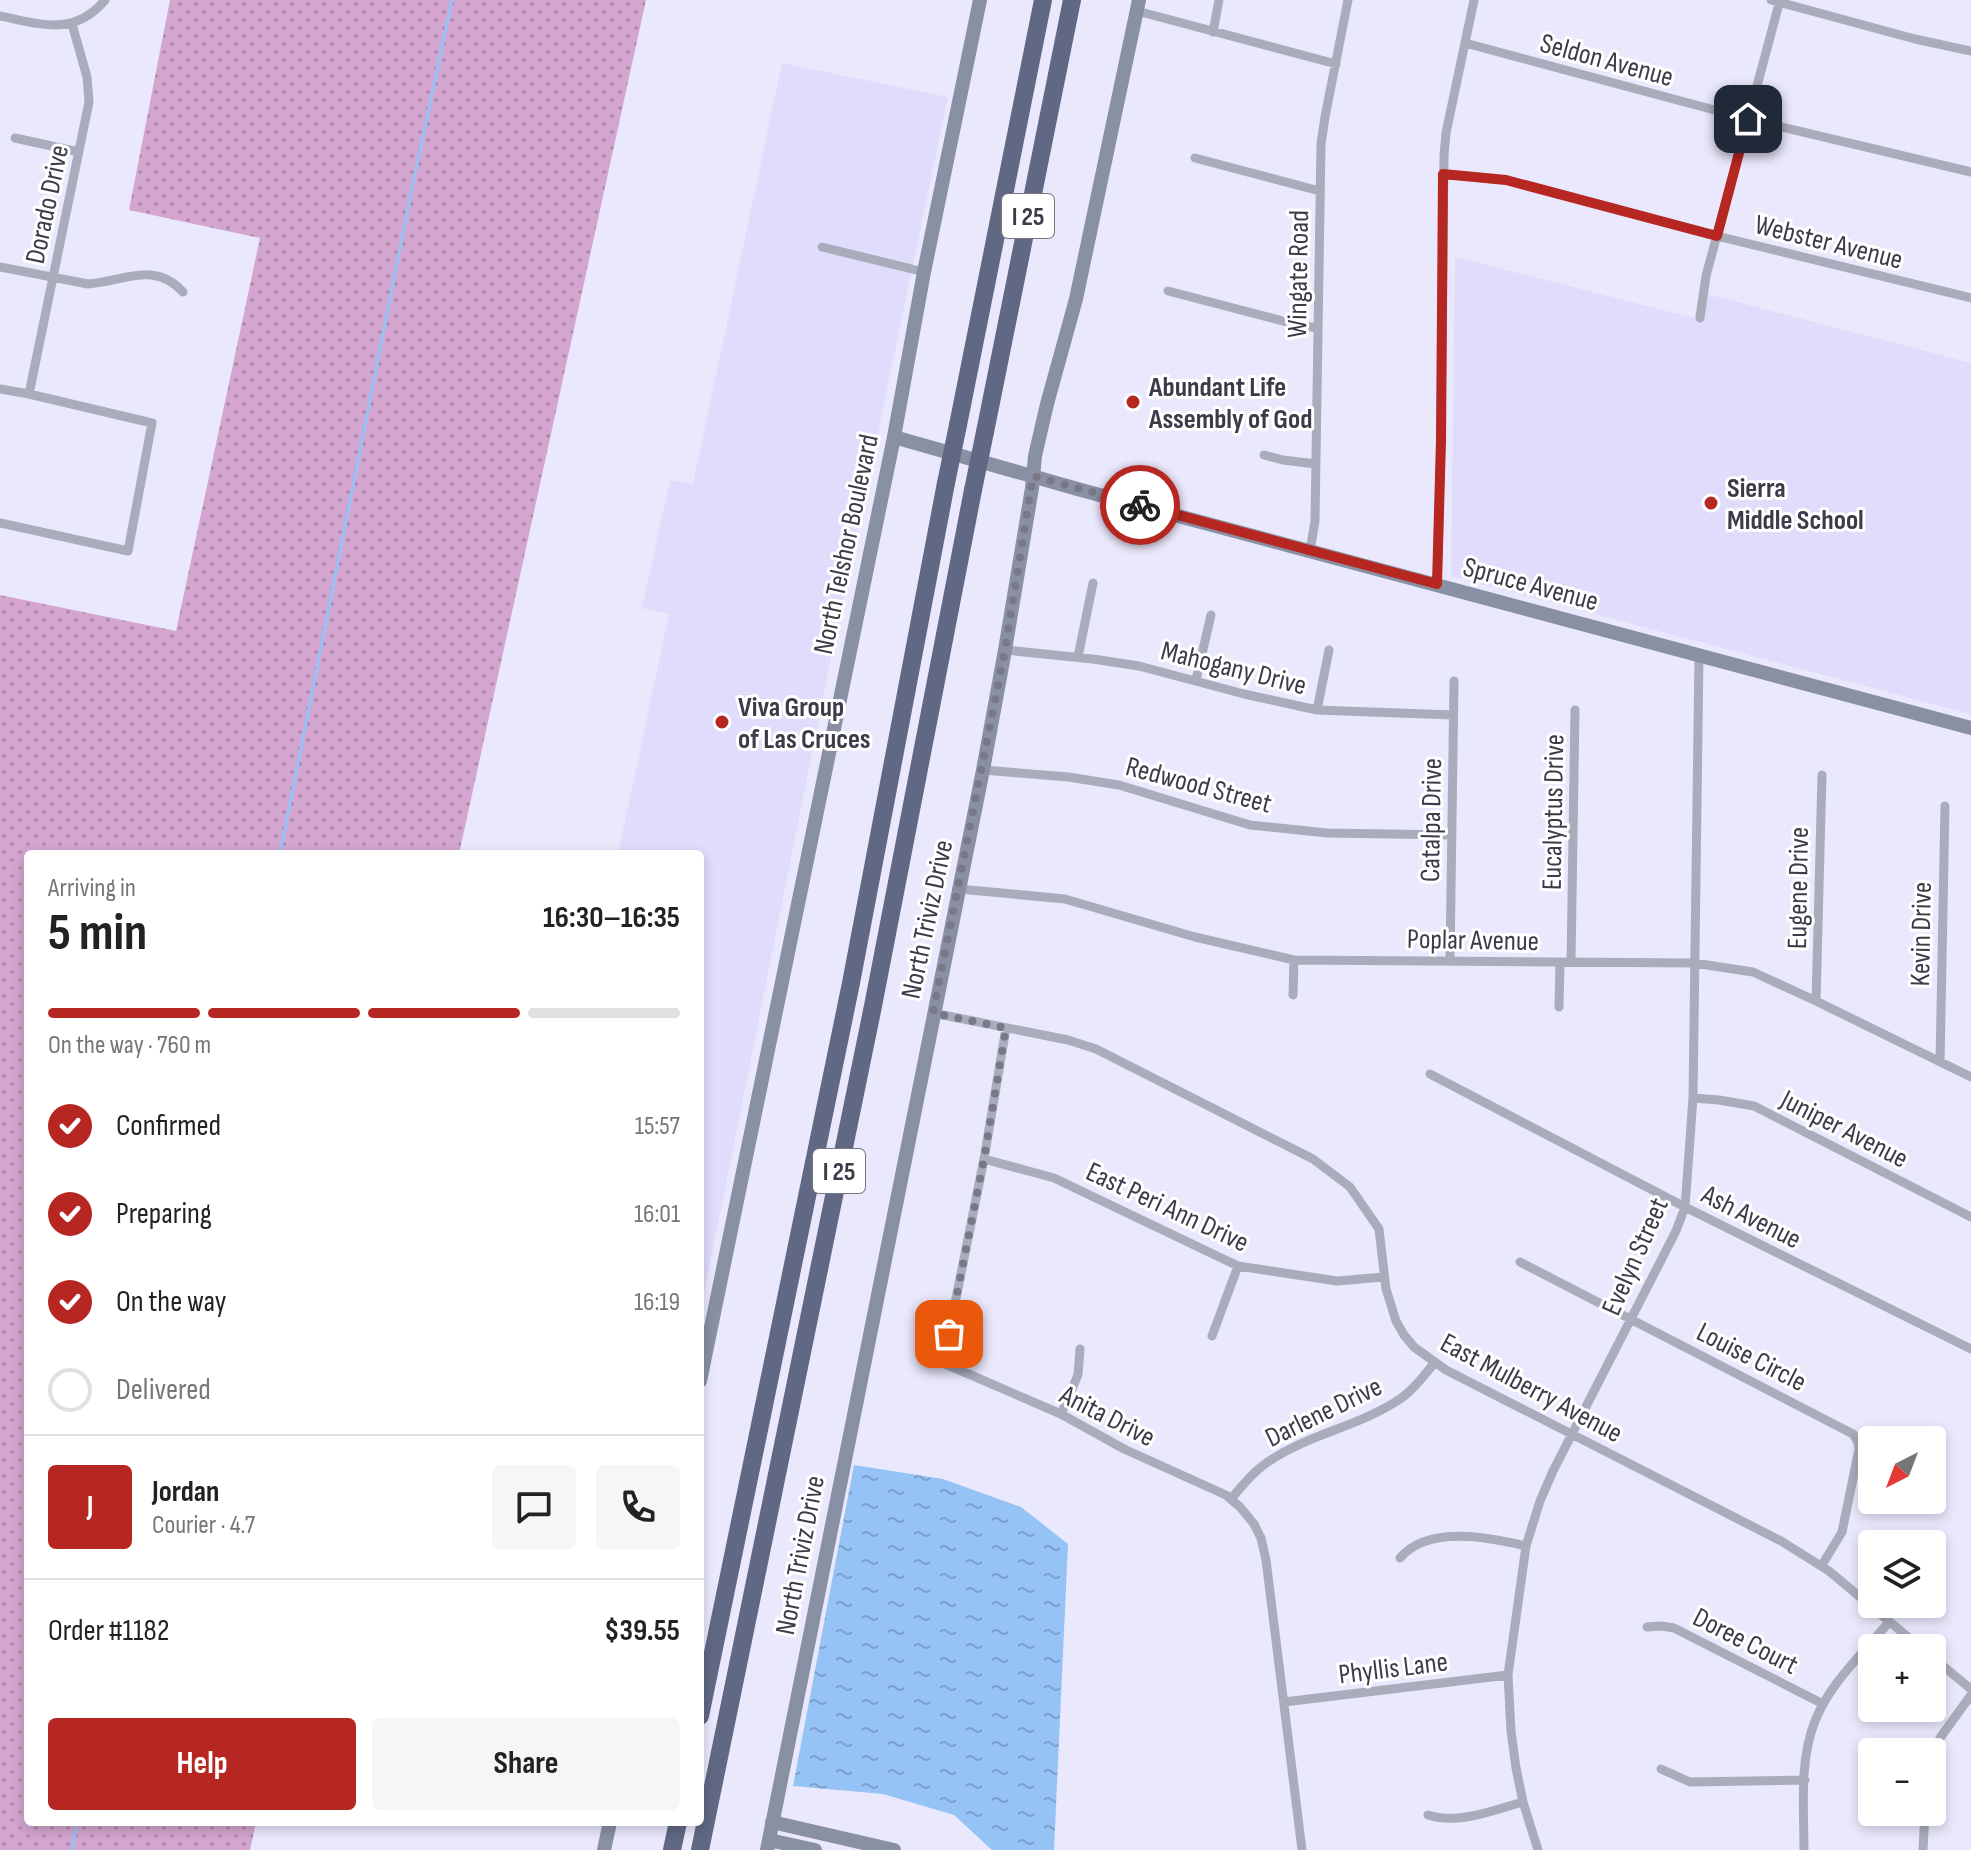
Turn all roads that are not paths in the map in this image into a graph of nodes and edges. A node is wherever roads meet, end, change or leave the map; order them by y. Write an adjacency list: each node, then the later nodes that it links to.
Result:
1 (105, 0): 11 (street)
2 (980, 0): 26 (main road, North Telshor Boulevard)
3 (1043, 0): 98 (highway, I 25, bridge)
4 (1072, 0): 113 (highway, I 25, bridge)
5 (1219, 0): 12 (street)
6 (1348, 0): 15 (street, Wingate Road)
7 (1474, 0): 13 (street)
8 (1776, 1): 14 (street); 16 (street)
9 (1138, 5): 12 (street); 38 (main road, North Triviz Drive)
10 (0, 16): 11 (street)
11 (72, 24): 18 (street, Dorado Drive)
12 (1213, 32): 15 (street)
13 (1465, 43): 16 (street, Seldon Avenue); 21 (street)
14 (1971, 51)
15 (1336, 64): 22 (street, Wingate Road)
16 (1748, 119): 20 (street, Seldon Avenue); 23 (street)
17 (15, 138): 18 (street)
18 (79, 152): 27 (street, Dorado Drive)
19 (1195, 158): 22 (street)
20 (1971, 172)
21 (1443, 174): 23 (street, Webster Avenue); 42 (street)
22 (1320, 191): 32 (street, Wingate Road)
23 (1717, 236): 30 (street, Webster Avenue); 31 (street)
24 (822, 247): 26 (street)
25 (0, 267): 27 (street)
26 (924, 272): 35 (main road, North Telshor Boulevard)
27 (53, 278): 29 (street); 34 (street, Dorado Drive)
28 (1168, 291): 32 (street)
29 (183, 292)
30 (1971, 298)
31 (1700, 318)
32 (1318, 328): 37 (street, Wingate Road)
33 (0, 389): 34 (street)
34 (29, 394): 39 (street)
35 (894, 437): 38 (main road, Spruce Avenue); 83 (main road, North Telshor Boulevard)
36 (1264, 455): 37 (street)
37 (1316, 464): 40 (street, Wingate Road)
38 (1033, 476): 40 (main road, Spruce Avenue); 44 (main road, North Triviz Drive)
39 (0, 523)
40 (1310, 551): 42 (main road, Spruce Avenue)
41 (1093, 583): 47 (street)
42 (1437, 584): 46 (main road, Spruce Avenue)
43 (1211, 615): 48 (street)
44 (1005, 650): 47 (street, Mahogany Drive); 54 (main road, North Triviz Drive)
45 (1329, 650): 50 (street)
46 (1699, 655): 53 (main road, Spruce Avenue); 63 (street, Evelyn Street)
47 (1078, 657): 48 (street, Mahogany Drive)
48 (1196, 680): 50 (street, Mahogany Drive)
49 (1454, 681): 52 (street, Catalpa Drive)
50 (1317, 710): 52 (street, Mahogany Drive)
51 (1575, 710): 62 (street, Eucalyptus Drive)
52 (1453, 715): 57 (street, Catalpa Drive)
53 (1971, 728)
54 (983, 770): 57 (street, Redwood Street); 58 (main road, North Triviz Drive)
55 (1822, 775): 65 (street, Eugene Drive)
56 (1945, 806): 69 (street, Kevin Drive)
57 (1452, 835): 60 (street, Catalpa Drive)
58 (959, 889): 59 (street, Poplar Avenue); 67 (main road, North Triviz Drive)
59 (1294, 960): 60 (street, Poplar Avenue); 64 (street)
60 (1450, 960): 61 (street, Poplar Avenue)
61 (1560, 962): 62 (street, Poplar Avenue); 66 (street)
62 (1571, 962): 63 (street, Poplar Avenue)
63 (1694, 963): 65 (street, Poplar Avenue); 72 (street, Evelyn Street)
64 (1293, 995)
65 (1816, 1001): 69 (street, Poplar Avenue)
66 (1559, 1007)
67 (933, 1013): 68 (street, East Mulberry Avenue); 106 (main road, North Triviz Drive)
68 (1006, 1028): 73 (street, Anita Drive); 78 (street, East Mulberry Avenue)
69 (1940, 1062): 71 (street, Poplar Avenue)
70 (1430, 1074): 74 (street, Ash Avenue)
71 (1971, 1077)
72 (1693, 1098): 74 (street, Evelyn Street); 75 (street, Juniper Avenue)
73 (984, 1159): 77 (street, East Peri Ann Drive); 85 (street, Anita Drive)
74 (1685, 1207): 79 (street, Evelyn Street); 82 (street, Ash Avenue)
75 (1971, 1217)
76 (1520, 1262): 79 (street, Louise Circle)
77 (1238, 1266): 78 (street, East Peri Ann Drive); 80 (street)
78 (1384, 1277): 84 (street, East Mulberry Avenue)
79 (1631, 1319): 86 (street, Evelyn Street); 90 (street, Louise Circle)
80 (1212, 1336)
81 (1080, 1349): 85 (street)
82 (1971, 1349)
83 (704, 1362)
84 (1434, 1363): 86 (street, East Mulberry Avenue); 87 (street, Darlene Drive)
85 (1061, 1414): 87 (street, Anita Drive)
86 (1571, 1435): 88 (street, Evelyn Street); 90 (street, East Mulberry Avenue)
87 (1231, 1499): 99 (street, Anita Drive)
88 (1526, 1546): 89 (street); 95 (street, Evelyn Street)
89 (1400, 1558)
90 (1822, 1565): 91 (street, East Mulberry Avenue)
91 (1889, 1622): 93 (street, East Mulberry Avenue); 100 (street)
92 (1647, 1627): 100 (street, Doree Court)
93 (1904, 1634)
94 (1946, 1668): 96 (street)
95 (1508, 1675): 99 (street, Phyllis Lane); 104 (street, Evelyn Street)
96 (1971, 1689)
97 (1971, 1695): 101 (street)
98 (704, 1697)
99 (1284, 1702): 116 (street, Anita Drive)
100 (1823, 1704): 103 (street)
101 (1940, 1738)
102 (1661, 1769): 103 (street)
103 (1805, 1780): 118 (street)
104 (1523, 1802): 105 (street); 117 (street, Evelyn Street)
105 (1428, 1815)
106 (772, 1822): 110 (main road, North Triviz Drive); 115 (main road)
107 (609, 1826): 111 (main road)
108 (677, 1826): 112 (highway)
109 (1924, 1826): 119 (street)
110 (768, 1845): 114 (main road)
111 (604, 1850)
112 (672, 1850)
113 (700, 1850)
114 (815, 1850)
115 (894, 1850)
116 (1302, 1850)
117 (1538, 1850)
118 (1804, 1850)
119 (1923, 1850)

